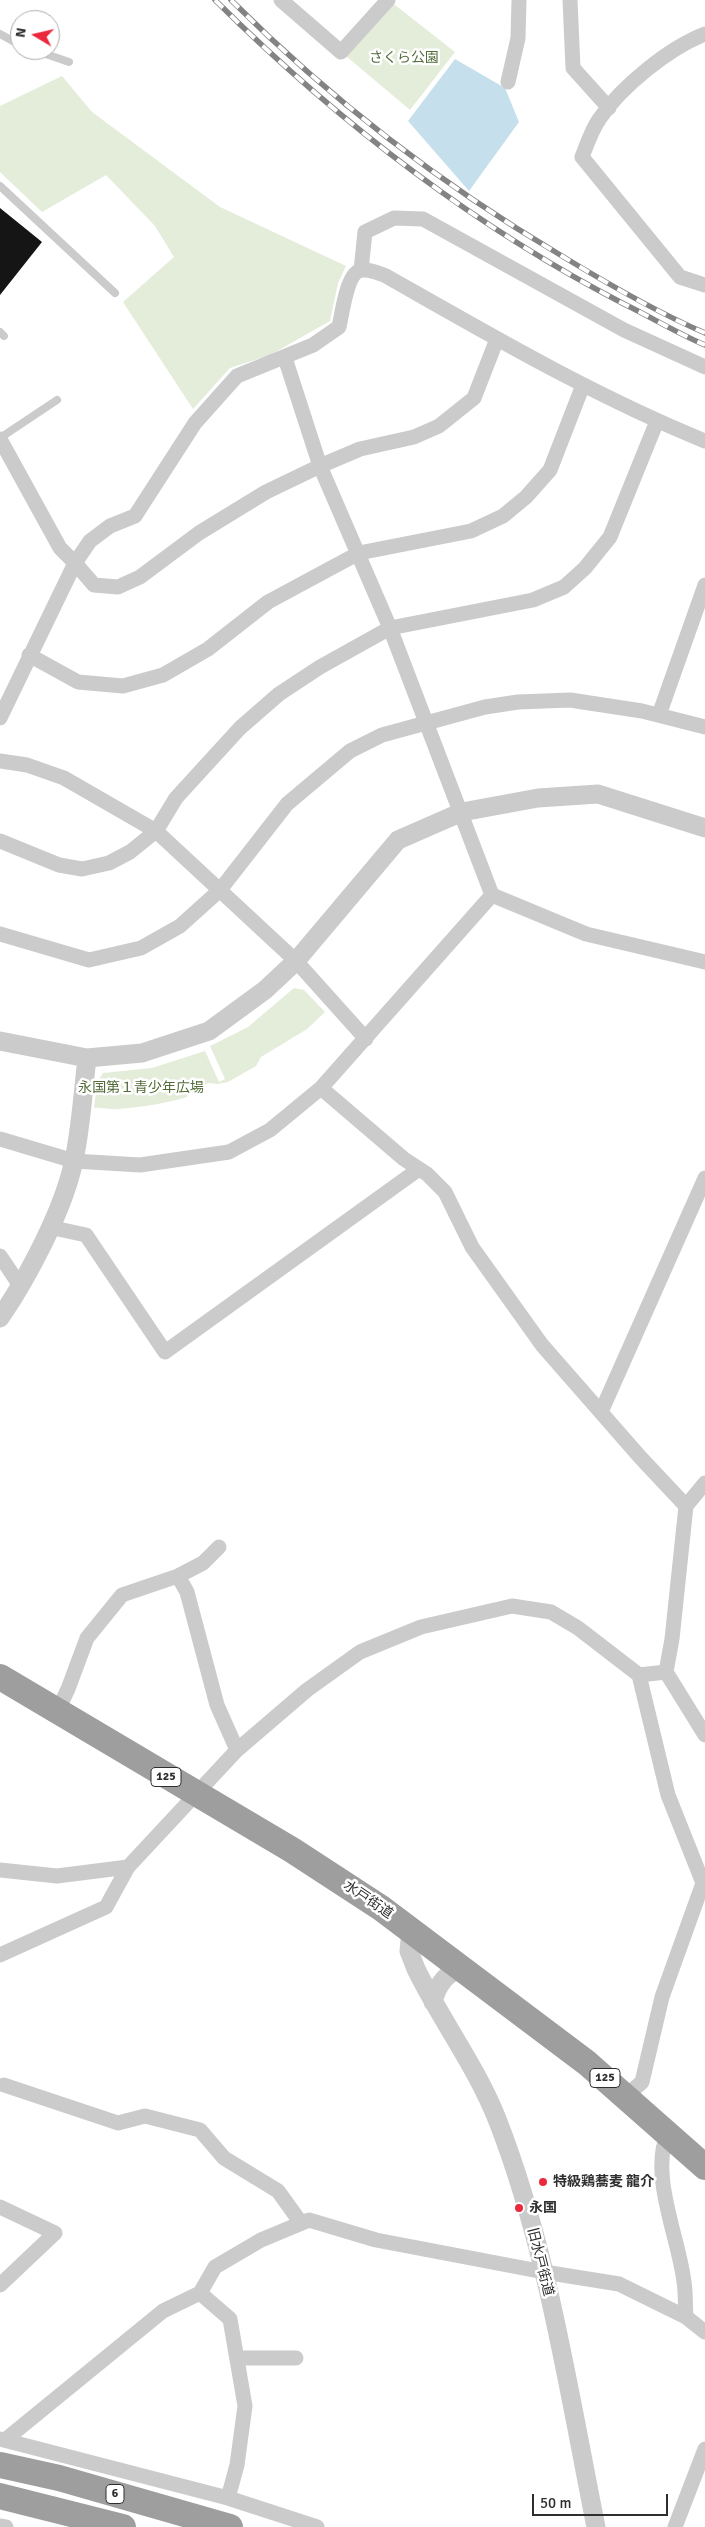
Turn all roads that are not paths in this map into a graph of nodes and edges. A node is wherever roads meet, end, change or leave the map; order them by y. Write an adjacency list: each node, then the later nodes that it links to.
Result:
1 (281, 0): 2 (street)
2 (388, 0)
3 (518, 0): 8 (street)
4 (570, 0): 9 (street)
5 (705, 34): 9 (street)
6 (60, 59): 7 (lane)
7 (69, 62)
8 (508, 82)
9 (609, 108): 12 (street)
10 (0, 186): 13 (lane)
11 (361, 270): 14 (street); 15 (street); 16 (street)
12 (705, 285)
13 (115, 293)
14 (497, 339): 17 (street); 22 (street)
15 (286, 358): 22 (street); 24 (street)
16 (705, 367)
17 (583, 385): 19 (street); 23 (street)
18 (57, 400): 20 (lane)
19 (657, 421): 21 (street); 26 (street)
20 (0, 438): 24 (street)
21 (705, 441)
22 (320, 466): 23 (street); 24 (street)
23 (358, 553): 26 (street); 27 (street)
24 (75, 563): 27 (street)
25 (705, 585): 28 (street)
26 (390, 628): 30 (street); 35 (street)
27 (29, 655): 29 (street)
28 (658, 715): 30 (street); 31 (street)
29 (0, 718)
30 (427, 724): 33 (street); 37 (street)
31 (705, 728)
32 (0, 762): 35 (street)
33 (462, 812): 34 (street); 38 (street); 40 (street)
34 (705, 828)
35 (156, 832): 36 (street); 37 (street)
36 (0, 841)
37 (220, 890): 39 (street); 40 (street)
38 (492, 895): 41 (street); 42 (street)
39 (0, 934)
40 (296, 961): 42 (street); 44 (street)
41 (705, 962)
42 (366, 1039): 45 (street)
43 (0, 1041): 44 (street)
44 (87, 1058): 47 (street)
45 (321, 1088): 47 (street); 48 (street)
46 (0, 1139): 47 (street)
47 (74, 1161): 50 (street)
48 (419, 1169): 50 (street); 54 (street)
49 (705, 1178): 54 (street)
50 (49, 1227): 52 (street)
51 (0, 1256): 52 (street)
52 (21, 1287): 53 (street)
53 (0, 1318)
54 (601, 1412): 56 (street)
55 (705, 1484): 56 (street)
56 (686, 1506): 59 (street)
57 (219, 1547): 58 (street)
58 (178, 1576): 62 (street); 64 (street)
59 (666, 1672): 60 (street); 63 (street)
60 (639, 1676): 64 (street); 68 (street)
61 (0, 1677): 62 (highway, 水戸街道 / 125)
62 (57, 1712): 65 (highway, 水戸街道 / 125)
63 (705, 1735)
64 (237, 1750): 65 (street)
65 (195, 1794): 66 (street); 69 (highway, 水戸街道 / 125)
66 (128, 1867): 67 (street); 70 (street)
67 (0, 1870)
68 (704, 1882): 74 (street)
69 (411, 1930): 71 (highway, 水戸街道 / 125); 72 (street, 旧水戸街道)
70 (0, 1955)
71 (463, 1968): 72 (street); 74 (highway, 水戸街道 / 125)
72 (433, 2002): 79 (street, 旧水戸街道)
73 (4, 2085): 78 (street)
74 (626, 2096): 75 (highway, 水戸街道 / 125)
75 (668, 2133): 76 (highway, 水戸街道 / 125); 82 (street)
76 (705, 2168)
77 (0, 2207): 80 (street)
78 (301, 2223): 79 (street); 81 (street)
79 (544, 2272): 82 (street); 95 (street, 旧水戸街道)
80 (0, 2285)
81 (200, 2293): 84 (street); 86 (street)
82 (686, 2317): 83 (street)
83 (705, 2332)
84 (238, 2358): 85 (street); 89 (street)
85 (296, 2358)
86 (2, 2448): 89 (street); 93 (highway, 6)
87 (705, 2449): 96 (street)
88 (0, 2496): 92 (highway, 6)
89 (228, 2498): 94 (street)
90 (0, 2526): 91 (street)
91 (6, 2527)
92 (123, 2527)
93 (230, 2527)
94 (317, 2527)
95 (596, 2527)
96 (675, 2527)

